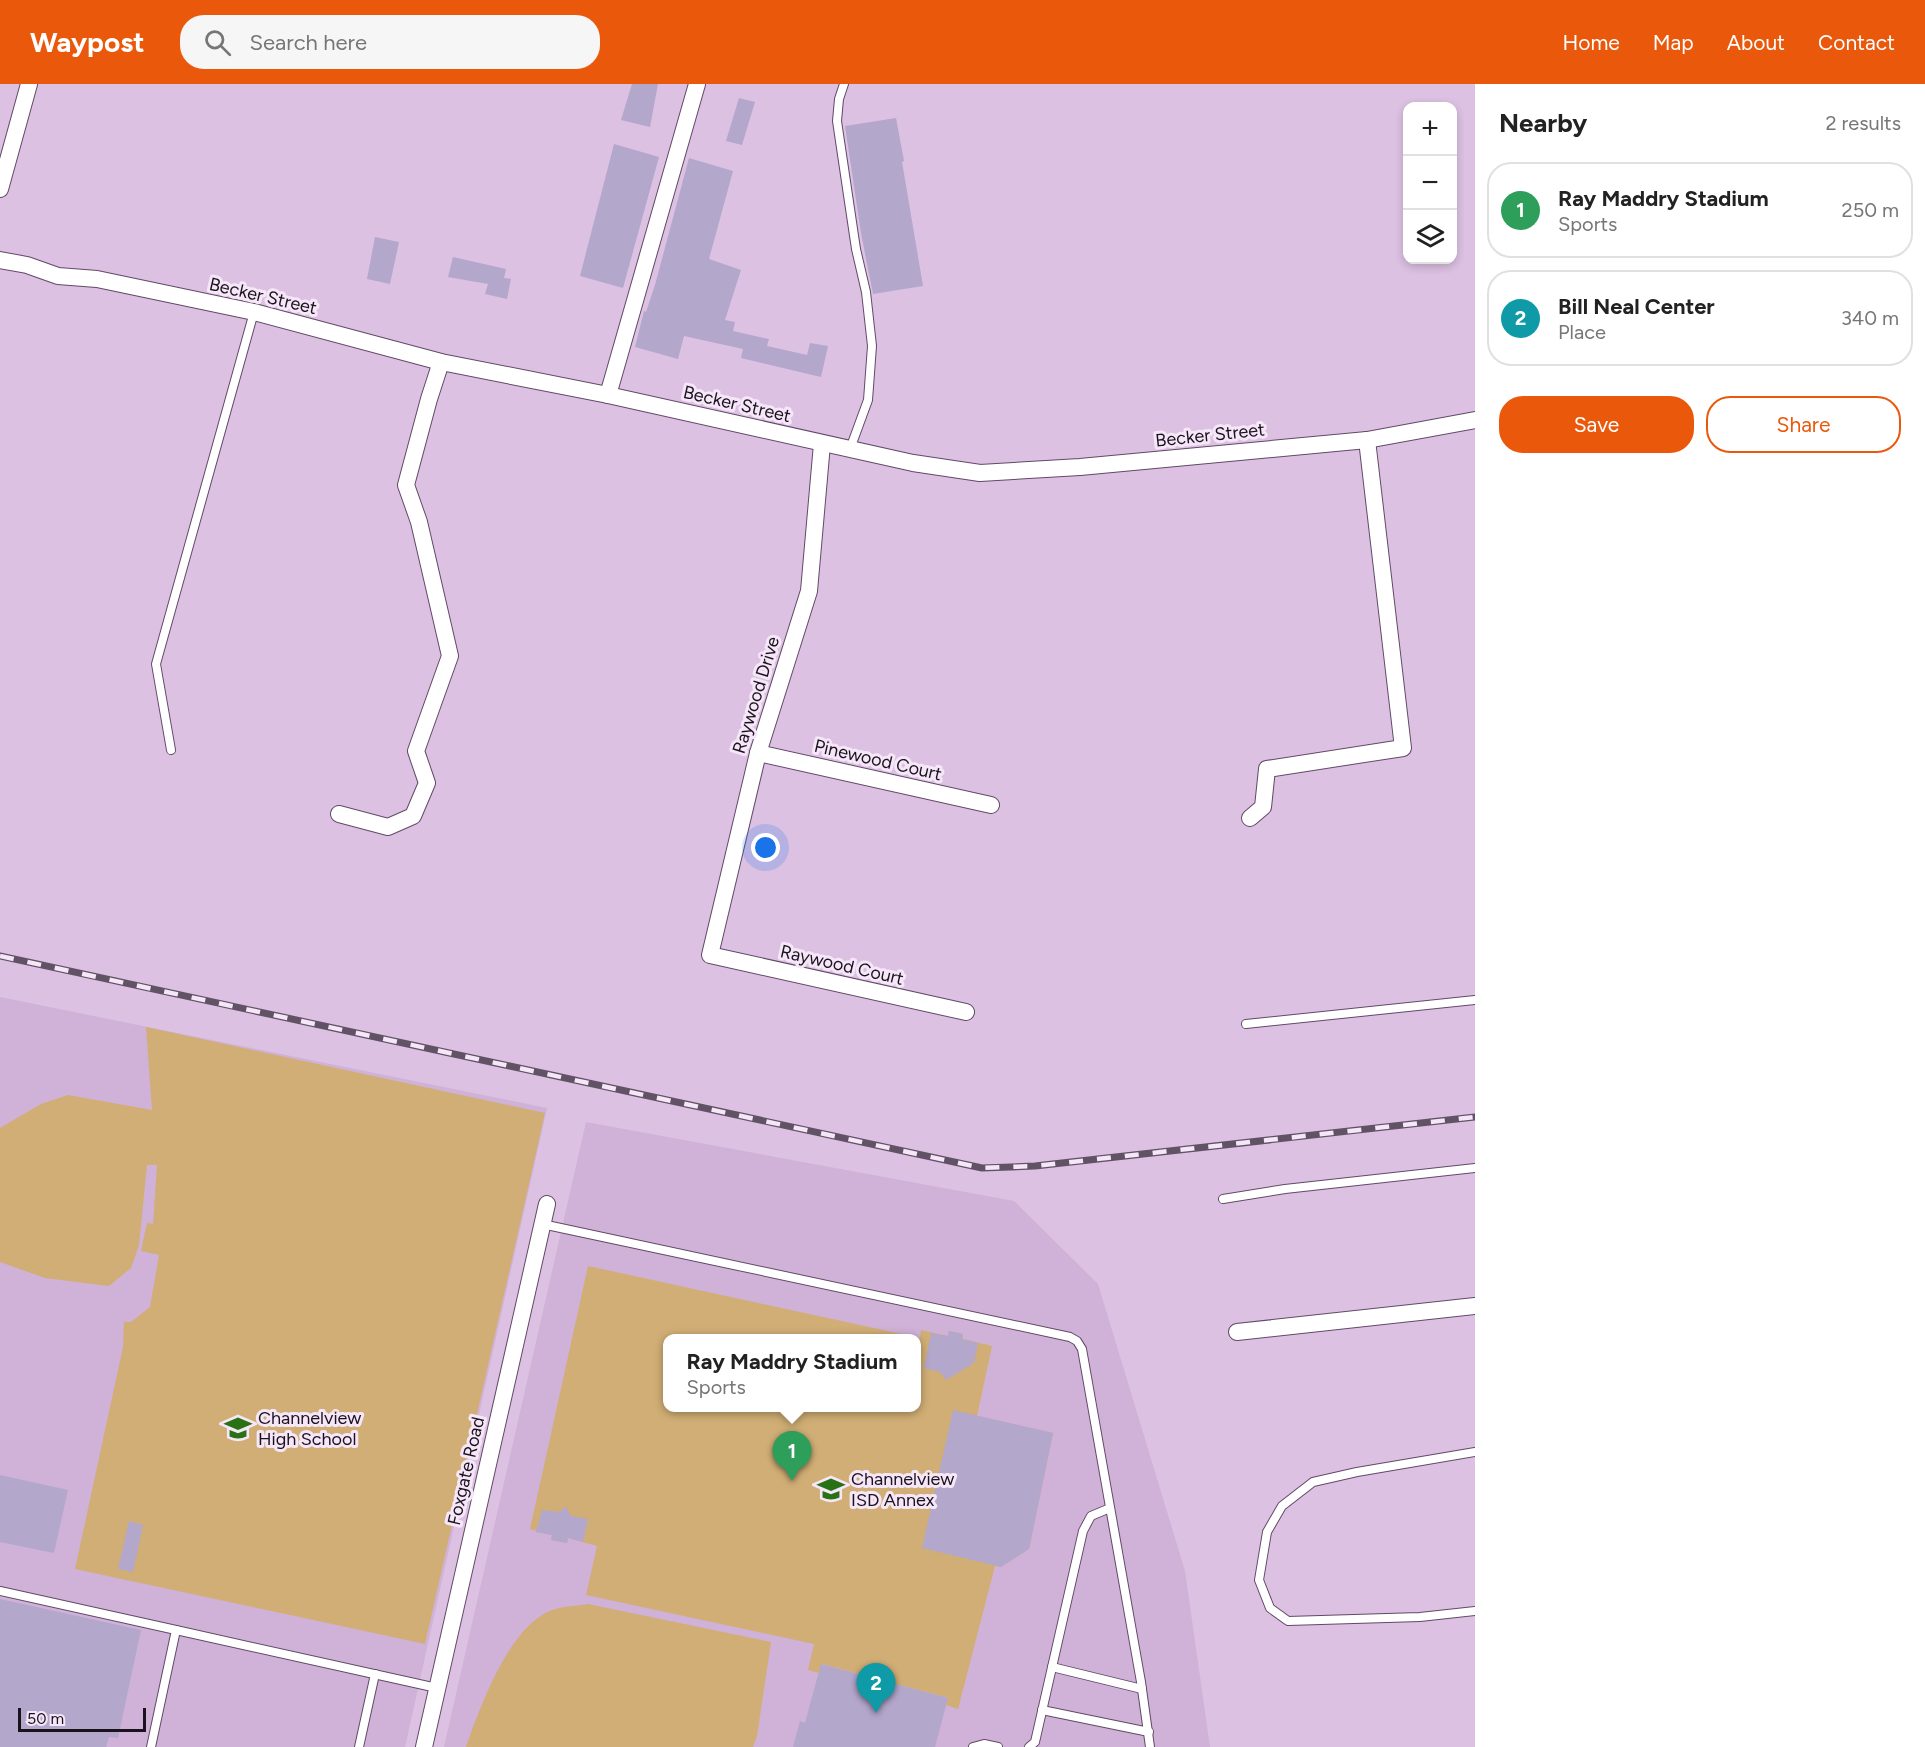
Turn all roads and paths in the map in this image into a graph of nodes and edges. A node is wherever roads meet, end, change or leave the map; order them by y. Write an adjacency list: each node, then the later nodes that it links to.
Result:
1 (29, 84): 4 (street)
2 (697, 84): 8 (street)
3 (844, 84): 12 (lane)
4 (0, 189)
5 (0, 260): 6 (street, Becker Street)
6 (254, 312): 7 (street, Becker Street); 13 (lane)
7 (441, 362): 8 (street, Becker Street); 16 (street)
8 (608, 395): 11 (street, Becker Street)
9 (1475, 420): 10 (street, Becker Street)
10 (1367, 440): 12 (street, Becker Street); 17 (street)
11 (822, 444): 12 (street, Becker Street); 14 (street, Raywood Drive)
12 (850, 449)
13 (171, 750)
14 (758, 753): 15 (street, Pinewood Court); 18 (street, Raywood Drive)
15 (991, 805)
16 (339, 814)
17 (1250, 818)
18 (710, 955): 20 (street, Raywood Court)
19 (1475, 1000): 21 (lane)
20 (966, 1012)
21 (1246, 1024)
22 (1475, 1168): 23 (lane)
23 (1223, 1199)
24 (547, 1204): 25 (street, Foxgate Road)
25 (542, 1224): 29 (lane); 35 (street, Foxgate Road)
26 (1475, 1305): 27 (street)
27 (1238, 1332)
28 (1475, 1452): 31 (lane)
29 (1110, 1508): 33 (lane); 36 (lane)
30 (0, 1591): 32 (lane)
31 (1475, 1611)
32 (176, 1630): 34 (lane); 39 (lane)
33 (1052, 1667): 36 (lane); 37 (lane)
34 (375, 1674): 35 (lane); 40 (lane)
35 (437, 1688): 41 (street, Foxgate Road)
36 (1142, 1689): 38 (lane)
37 (1042, 1710): 38 (lane); 44 (lane)
38 (1149, 1732): 45 (lane)
39 (151, 1747)
40 (359, 1747)
41 (424, 1747)
42 (973, 1747): 43 (lane)
43 (998, 1747)
44 (1029, 1747)
45 (1150, 1747)

